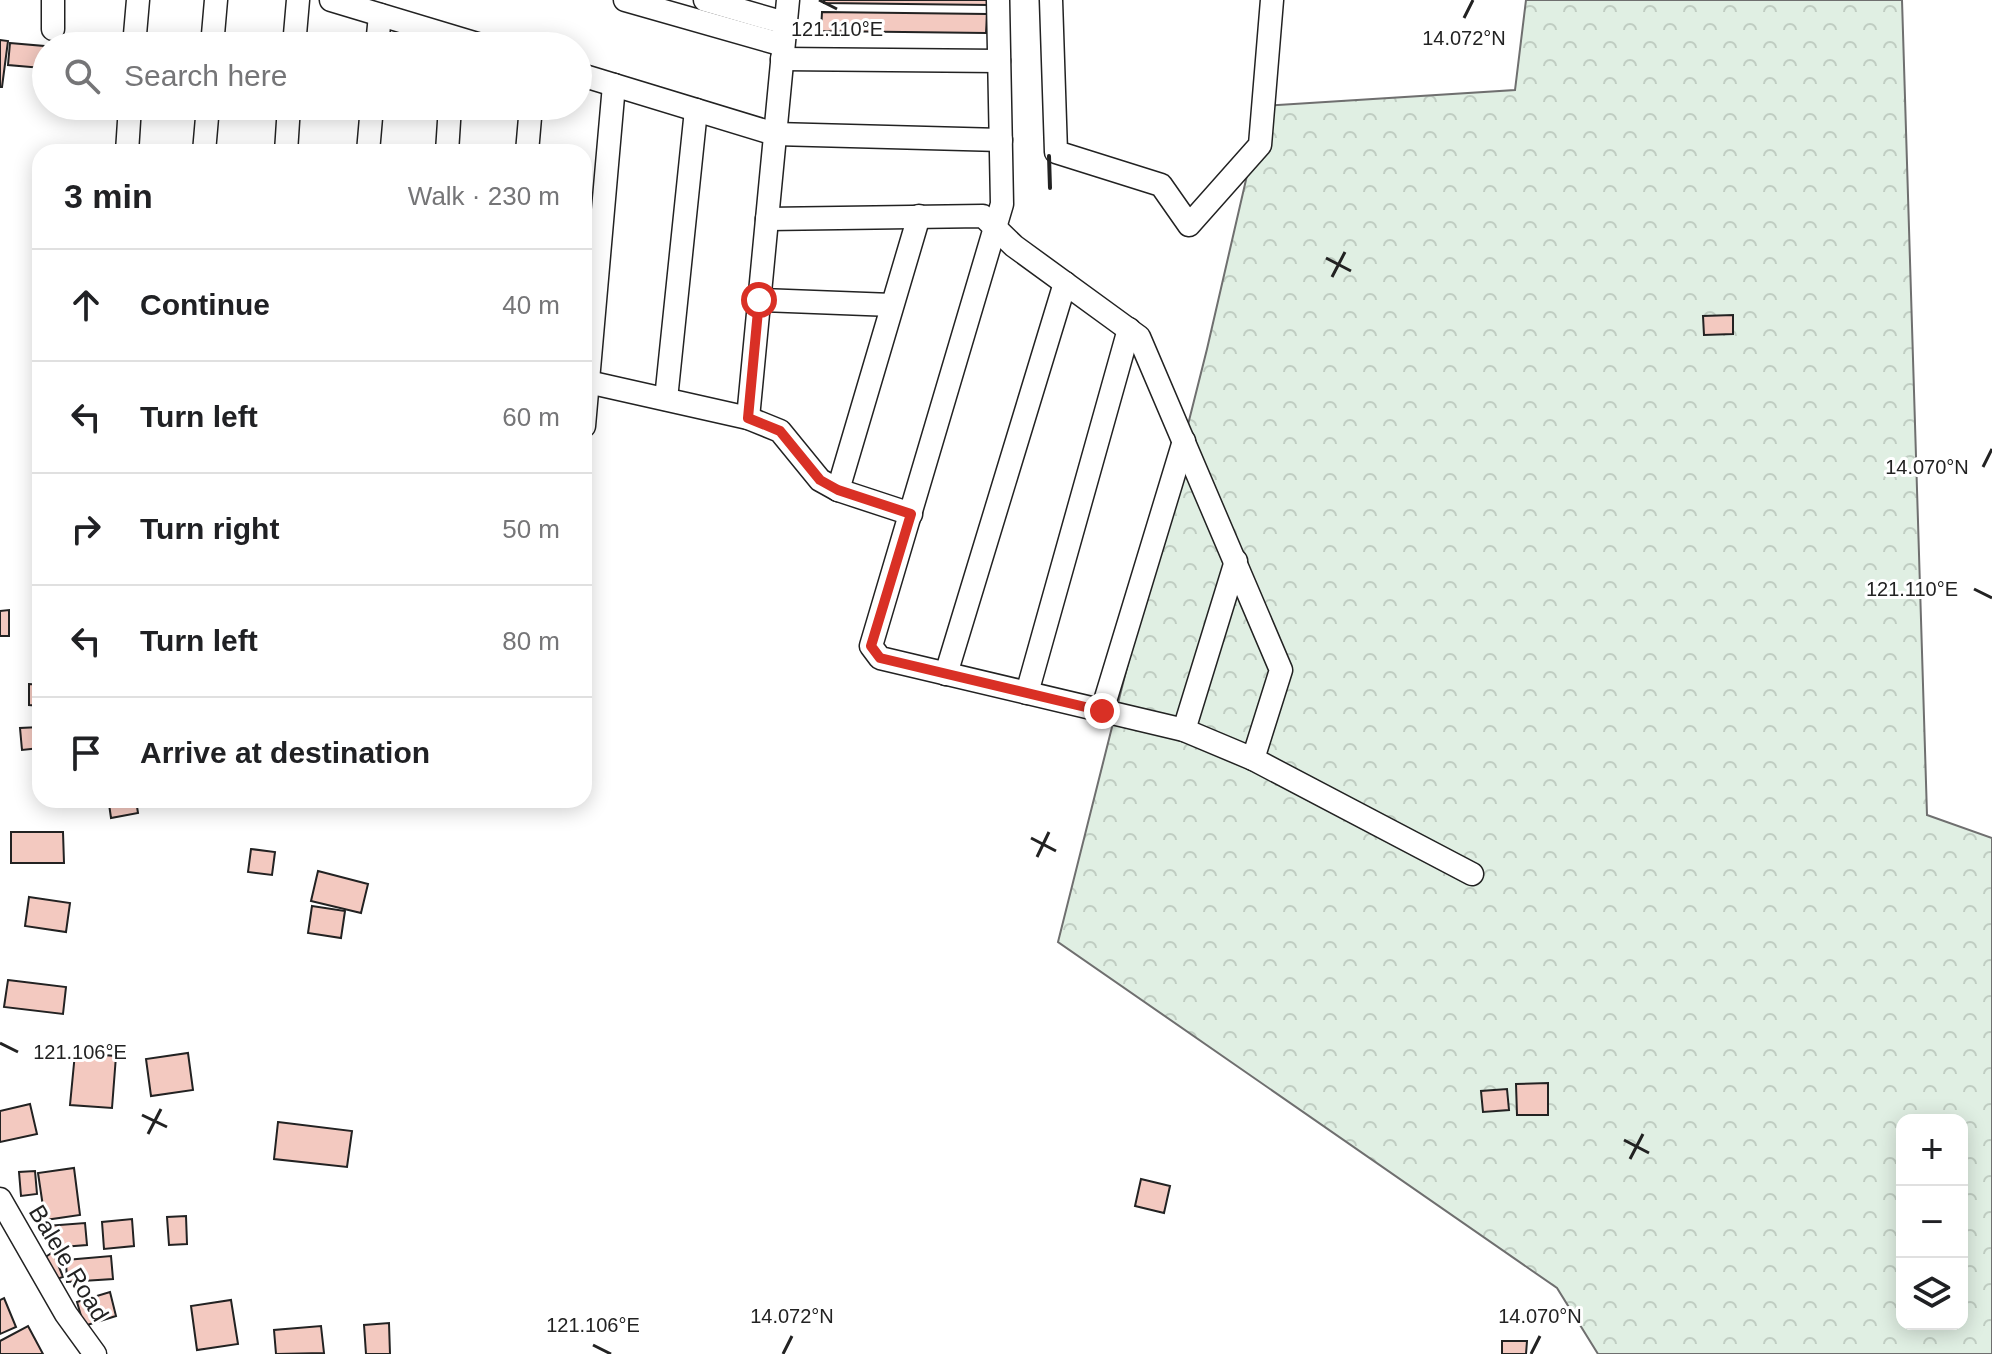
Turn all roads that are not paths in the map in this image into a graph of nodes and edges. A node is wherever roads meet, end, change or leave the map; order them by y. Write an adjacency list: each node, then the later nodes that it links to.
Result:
1 (53, 0): 13 (street)
2 (138, 0): 14 (street)
3 (216, 0): 15 (street)
4 (298, 0): 16 (street)
5 (331, 0): 12 (street)
6 (625, 0): 19 (street)
7 (705, 0): 19 (street)
8 (788, 0): 19 (street)
9 (998, 0): 20 (street)
10 (1051, 0): 11 (street)
11 (1272, 0)
12 (380, 15): 17 (street); 18 (street)
13 (53, 29)
14 (135, 32)
15 (213, 32)
16 (295, 32)
17 (378, 32)
18 (427, 32)
19 (784, 43): 20 (street); 30 (street)
20 (999, 61): 31 (street)
21 (592, 78): 22 (street)
22 (614, 85): 23 (street); 45 (street)
23 (696, 110): 30 (street); 47 (street)
24 (129, 120): 32 (street)
25 (207, 120): 33 (street)
26 (288, 120): 34 (street)
27 (371, 120): 35 (street)
28 (449, 120): 36 (street)
29 (530, 120): 37 (street)
30 (775, 134): 31 (street); 39 (street)
31 (1001, 140): 40 (street)
32 (128, 144)
33 (205, 144)
34 (287, 144)
35 (369, 144)
36 (448, 144)
37 (528, 144)
38 (919, 216): 39 (street); 40 (street); 43 (street)
39 (767, 219): 42 (street)
40 (995, 228): 41 (street); 51 (street)
41 (1065, 283): 44 (street); 53 (street)
42 (759, 300): 43 (street); 48 (street)
43 (892, 305): 50 (street)
44 (1129, 329): 49 (street); 54 (street)
45 (592, 336)
46 (592, 383): 47 (street)
47 (666, 399): 48 (street)
48 (748, 418): 50 (street)
49 (1184, 441): 52 (street); 55 (street)
50 (838, 490): 51 (street)
51 (911, 514): 53 (street)
52 (1236, 561): 56 (street); 57 (street)
53 (946, 674): 54 (street)
54 (1027, 693): 55 (street)
55 (1102, 711): 56 (street)
56 (1184, 730): 57 (street)
57 (1253, 759): 58 (street)
58 (1472, 874)
59 (0, 1199): 60 (street, Balele Road)
60 (95, 1354)

